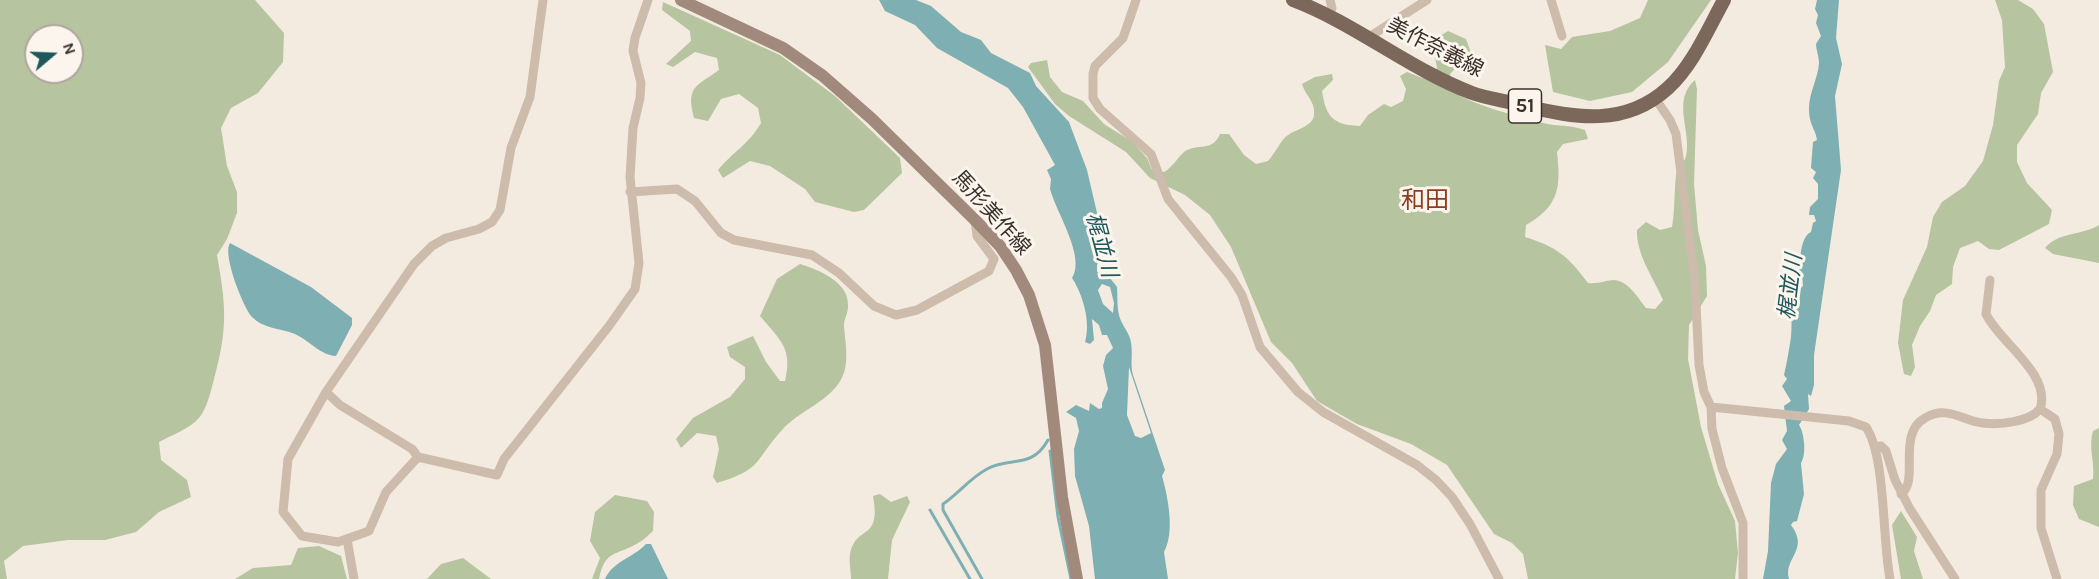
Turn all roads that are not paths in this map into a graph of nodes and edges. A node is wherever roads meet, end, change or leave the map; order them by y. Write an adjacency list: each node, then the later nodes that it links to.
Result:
1 (543, 0): 17 (street)
2 (648, 0): 14 (street)
3 (681, 0): 15 (main road, 馬形美作線)
4 (1136, 0): 26 (street)
5 (1293, 0): 10 (main road, 美作奈義線 / 51)
6 (1330, 0): 10 (street)
7 (1427, 0): 12 (street)
8 (1551, 0): 11 (street)
9 (1724, 0): 13 (main road, 美作奈義線 / 51)
10 (1329, 15): 12 (main road, 美作奈義線 / 51)
11 (1562, 36)
12 (1369, 37): 13 (main road, 美作奈義線 / 51)
13 (1655, 98): 18 (street)
14 (630, 192): 15 (street); 21 (street)
15 (975, 220): 25 (main road, 馬形美作線)
16 (1990, 280): 19 (street)
17 (326, 392): 21 (street); 23 (street)
18 (1711, 407): 20 (street); 27 (street)
19 (2040, 409): 22 (street); 30 (street)
20 (1876, 447): 22 (street); 28 (street)
21 (418, 457): 23 (street)
22 (1901, 494): 29 (street)
23 (347, 540): 24 (street)
24 (354, 579)
25 (1077, 579)
26 (1499, 579)
27 (1743, 579)
28 (1890, 579)
29 (1955, 579)
30 (2056, 579)

